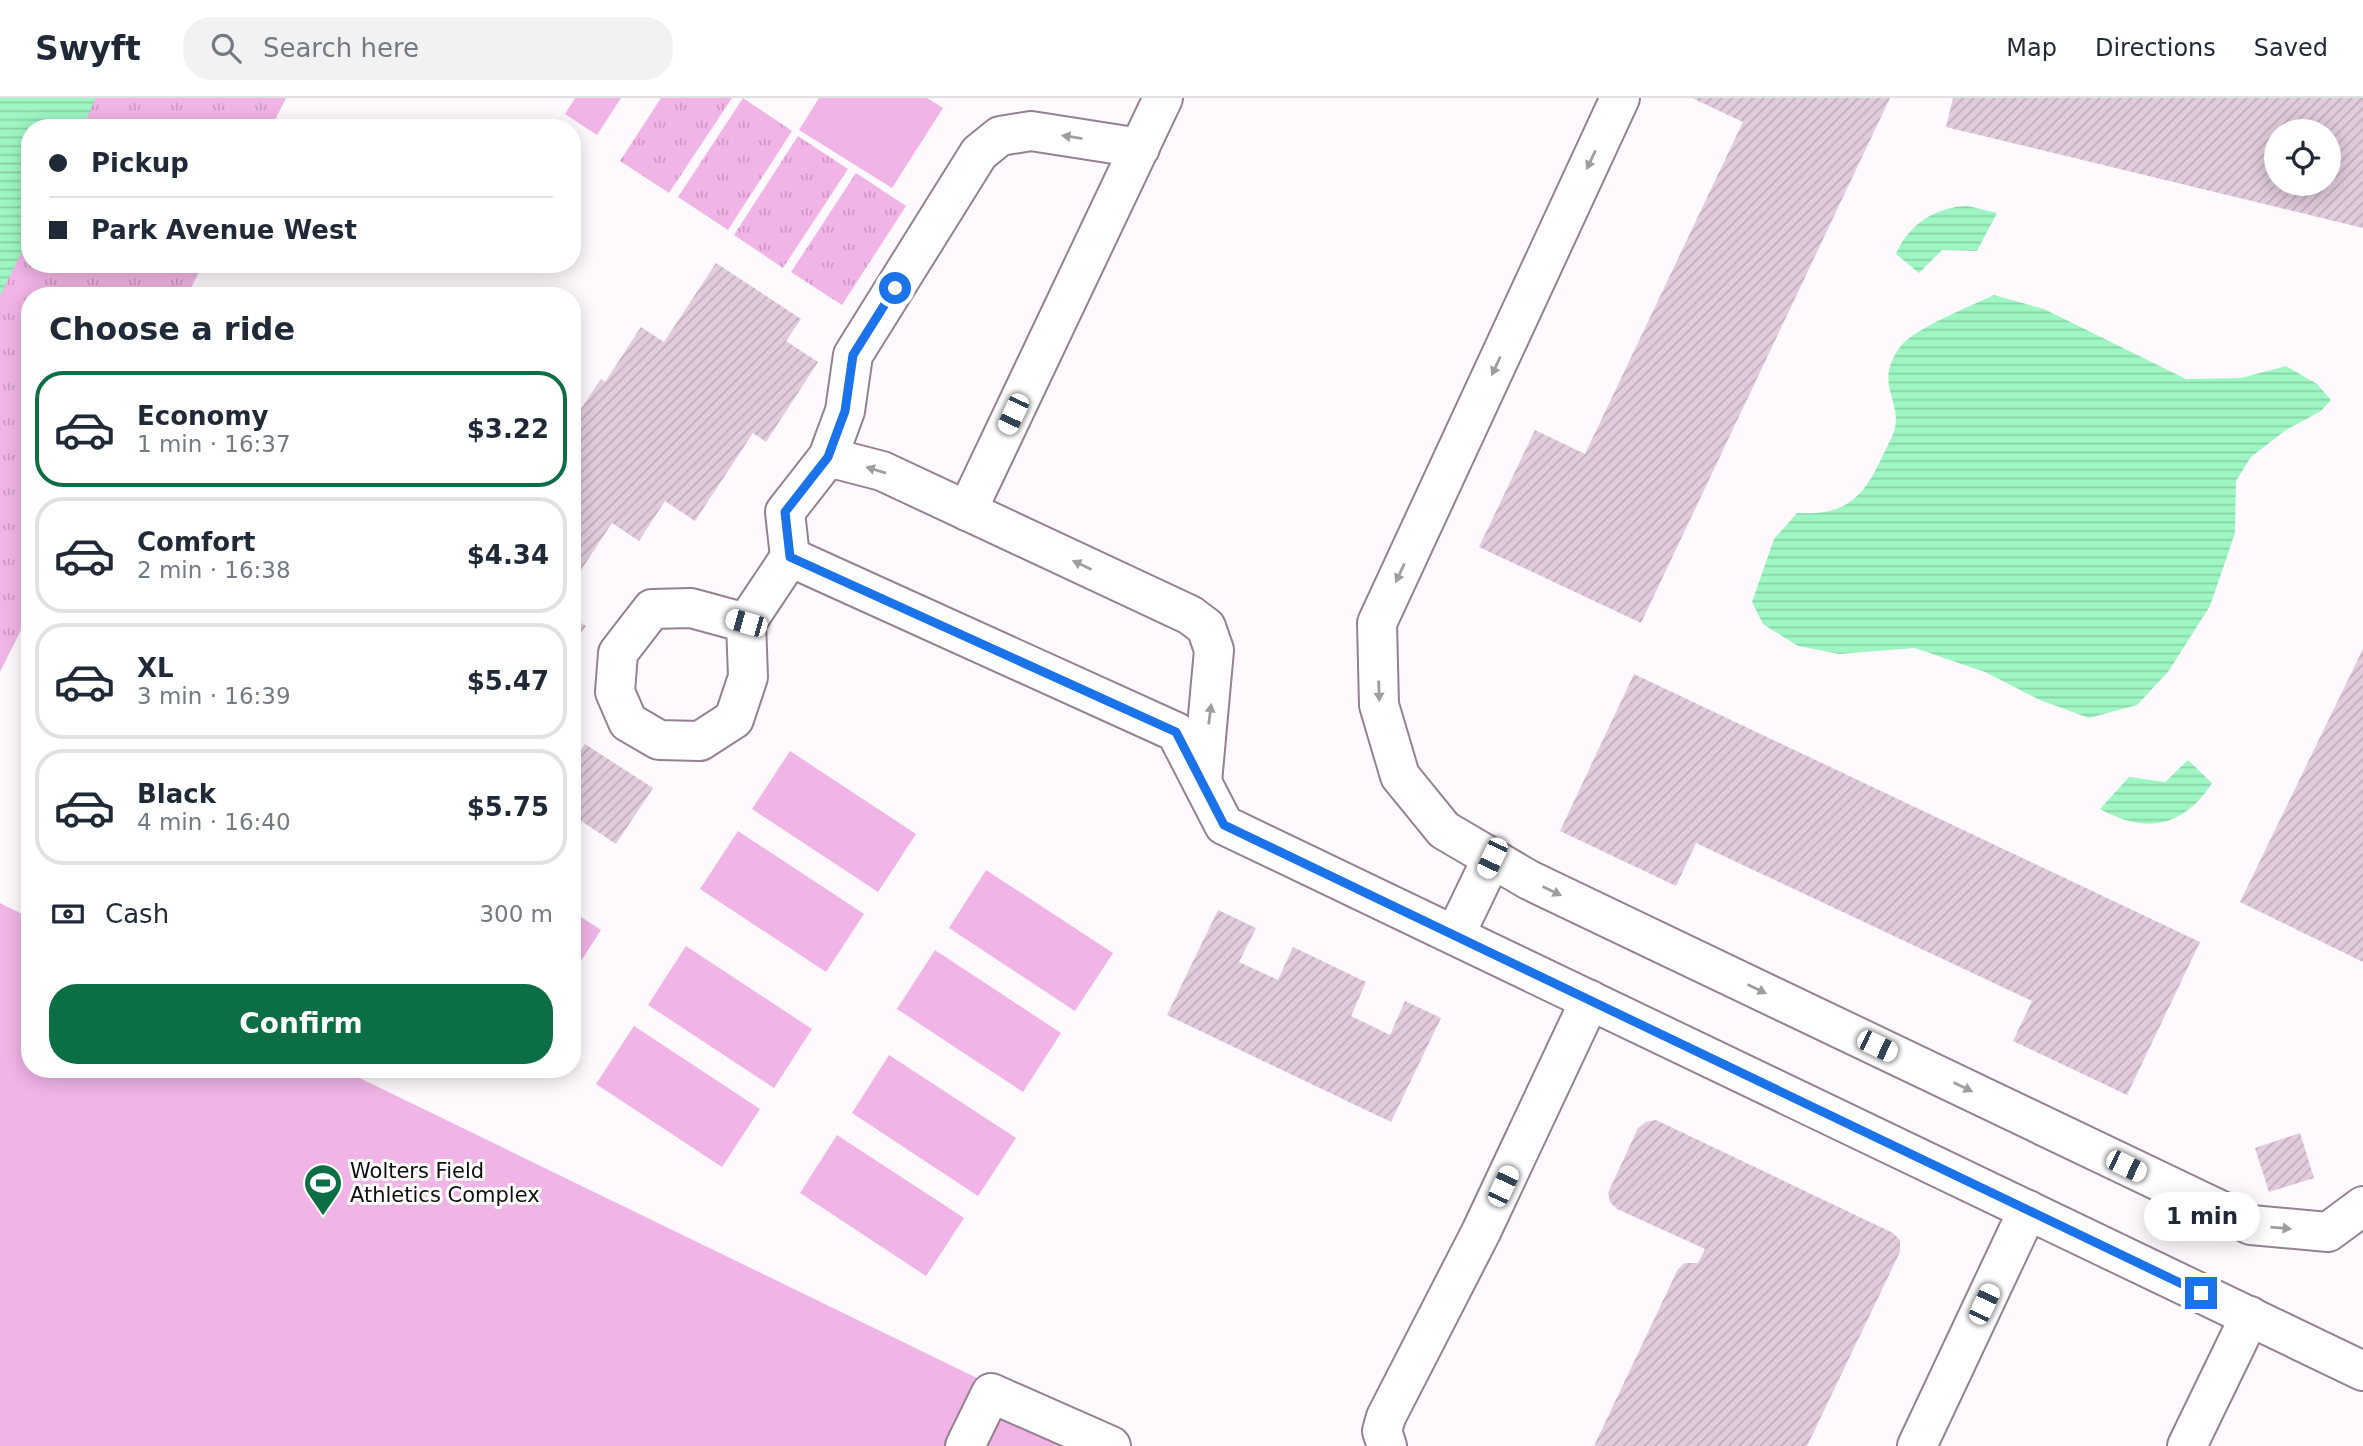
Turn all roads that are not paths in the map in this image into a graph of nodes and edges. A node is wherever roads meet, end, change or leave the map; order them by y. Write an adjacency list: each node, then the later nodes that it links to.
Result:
1 (1163, 98): 3 (street)
2 (1620, 98): 9 (street, one-way to 9)
3 (1140, 148): 4 (street, one-way to 4); 5 (street)
4 (828, 457): 5 (street, one-way to 4); 6 (street)
5 (967, 511): 8 (street, one-way to 5)
6 (790, 557): 7 (street); 8 (street)
7 (746, 623)
8 (1202, 782): 10 (street)
9 (1492, 858): 10 (street); 12 (street, one-way to 12)
10 (1455, 935): 11 (street)
11 (1590, 1000): 13 (street); 18 (street)
12 (2363, 1206)
13 (2028, 1210): 14 (street); 19 (street)
14 (2250, 1316): 15 (street); 20 (street)
15 (2363, 1371)
16 (965, 1446): 17 (street)
17 (1111, 1446)
18 (1387, 1446)
19 (1917, 1446)
20 (2187, 1446)

